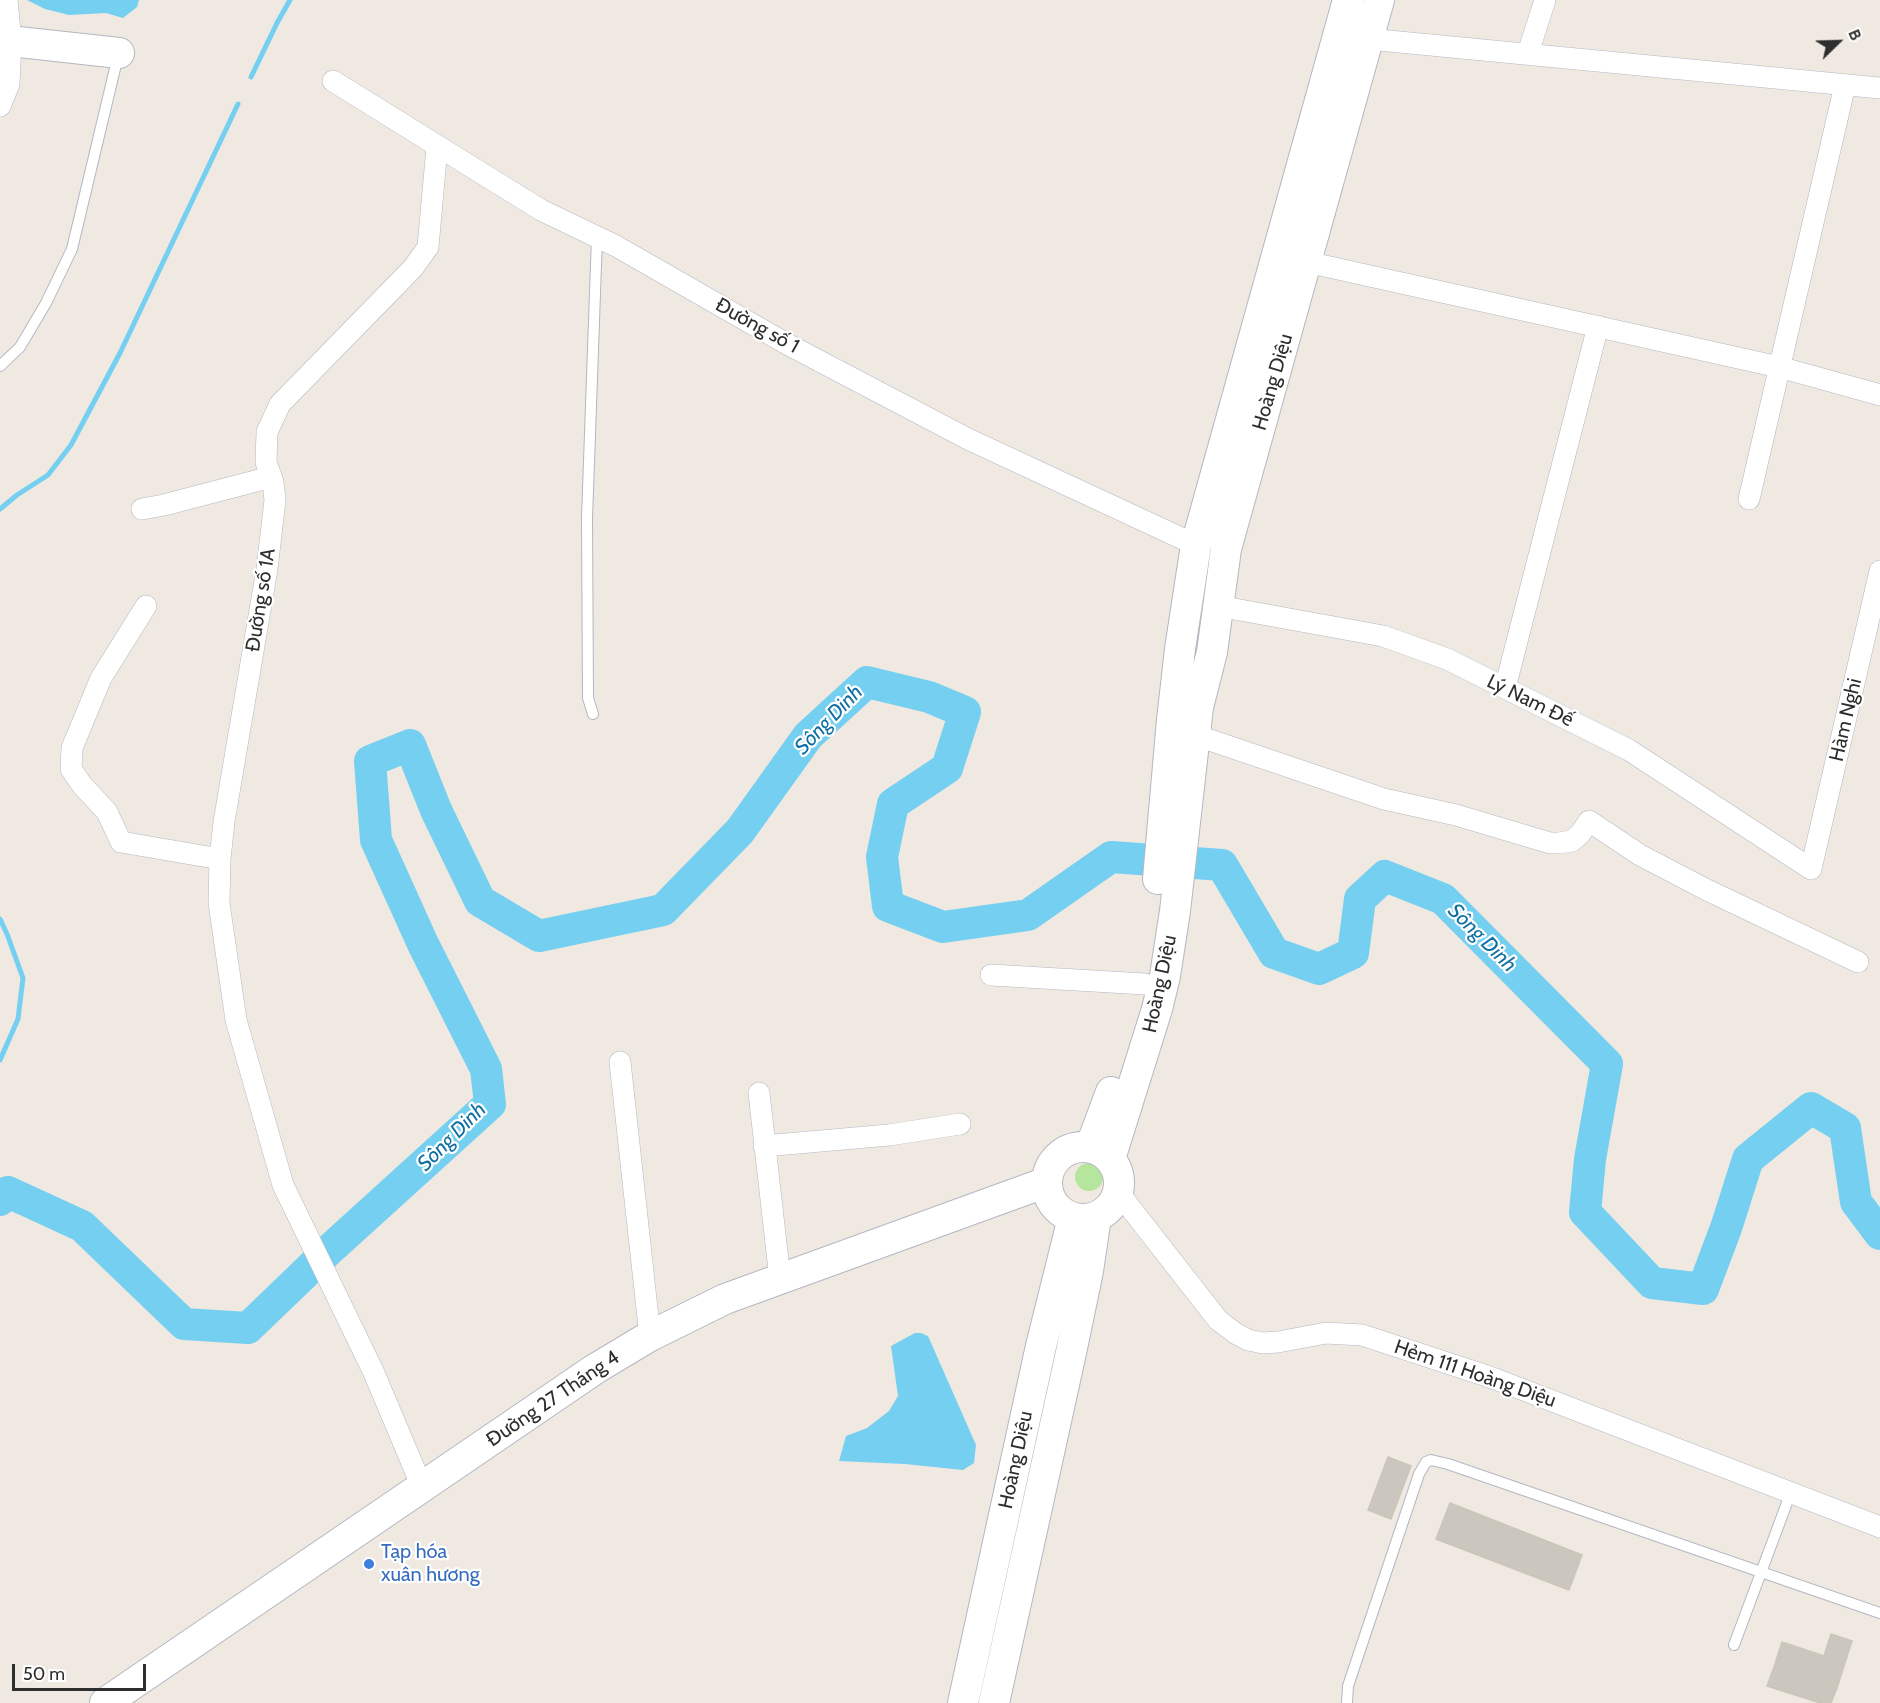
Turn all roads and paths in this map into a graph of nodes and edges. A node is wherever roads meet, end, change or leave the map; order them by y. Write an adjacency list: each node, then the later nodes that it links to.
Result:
1 (7, 0): 6 (street)
2 (1348, 0): 14 (main road, Hoàng Diệu)
3 (1379, 0): 5 (main road, Hoàng Diệu)
4 (1545, 0): 8 (street)
5 (1368, 39): 8 (street); 16 (main road, Hoàng Diệu)
6 (5, 40): 7 (main road); 12 (street)
7 (119, 53): 18 (lane)
8 (1528, 53): 10 (street)
9 (333, 81): 13 (street, Đường số 1)
10 (1845, 85): 11 (street); 19 (street)
11 (1880, 88)
12 (0, 106)
13 (437, 147): 15 (street, Đường số 1); 21 (street, Đường số 1A)
14 (1285, 227): 16 (main road); 24 (main road, Hoàng Diệu)
15 (597, 237): 24 (street, Đường số 1); 29 (lane)
16 (1310, 249): 17 (street); 27 (main road, Hoàng Diệu)
17 (1598, 326): 19 (street); 28 (street)
18 (0, 366)
19 (1779, 367): 20 (street); 22 (street)
20 (1880, 394)
21 (271, 477): 23 (street); 32 (street, Đường số 1A)
22 (1749, 498)
23 (142, 509)
24 (1196, 545): 31 (main road, Hoàng Diệu)
25 (1880, 572): 33 (street, Hàm Nghi)
26 (146, 606): 32 (street)
27 (1218, 606): 28 (street, Lý Nam Đế); 30 (main road, Hoàng Diệu)
28 (1505, 688): 33 (street, Lý Nam Đế)
29 (593, 714)
30 (1194, 735): 31 (main road, Hoàng Diệu); 35 (street)
31 (1180, 766): 34 (main road)
32 (220, 859): 48 (street, Đường số 1A)
33 (1811, 869)
34 (1165, 910): 37 (main road, Hoàng Diệu); 42 (main road, Hoàng Diệu)
35 (1858, 962)
36 (991, 975): 37 (street)
37 (1145, 984): 42 (main road, Hoàng Diệu)
38 (620, 1062): 47 (street)
39 (759, 1093): 41 (street)
40 (960, 1124): 41 (street)
41 (764, 1146): 46 (street)
42 (1100, 1154): 43 (main road); 44 (main road)
43 (1047, 1182): 45 (main road); 46 (main road, Đường 27 Tháng 4)
44 (1118, 1192): 45 (main road); 49 (street, Hẻm 111 Hoàng Diệu)
45 (1084, 1218): 55 (main road, Hoàng Diệu); 56 (main road, Hoàng Diệu)
46 (780, 1279): 47 (main road, Đường 27 Tháng 4)
47 (650, 1336): 48 (main road, Đường 27 Tháng 4)
48 (422, 1487): 54 (main road, Đường 27 Tháng 4)
49 (1791, 1492): 50 (street, Hẻm 111 Hoàng Diệu); 51 (lane)
50 (1880, 1527)
51 (1760, 1573): 52 (lane); 53 (lane); 57 (lane)
52 (1880, 1613)
53 (1734, 1644)
54 (105, 1703)
55 (963, 1703)
56 (994, 1703)
57 (1347, 1703)

